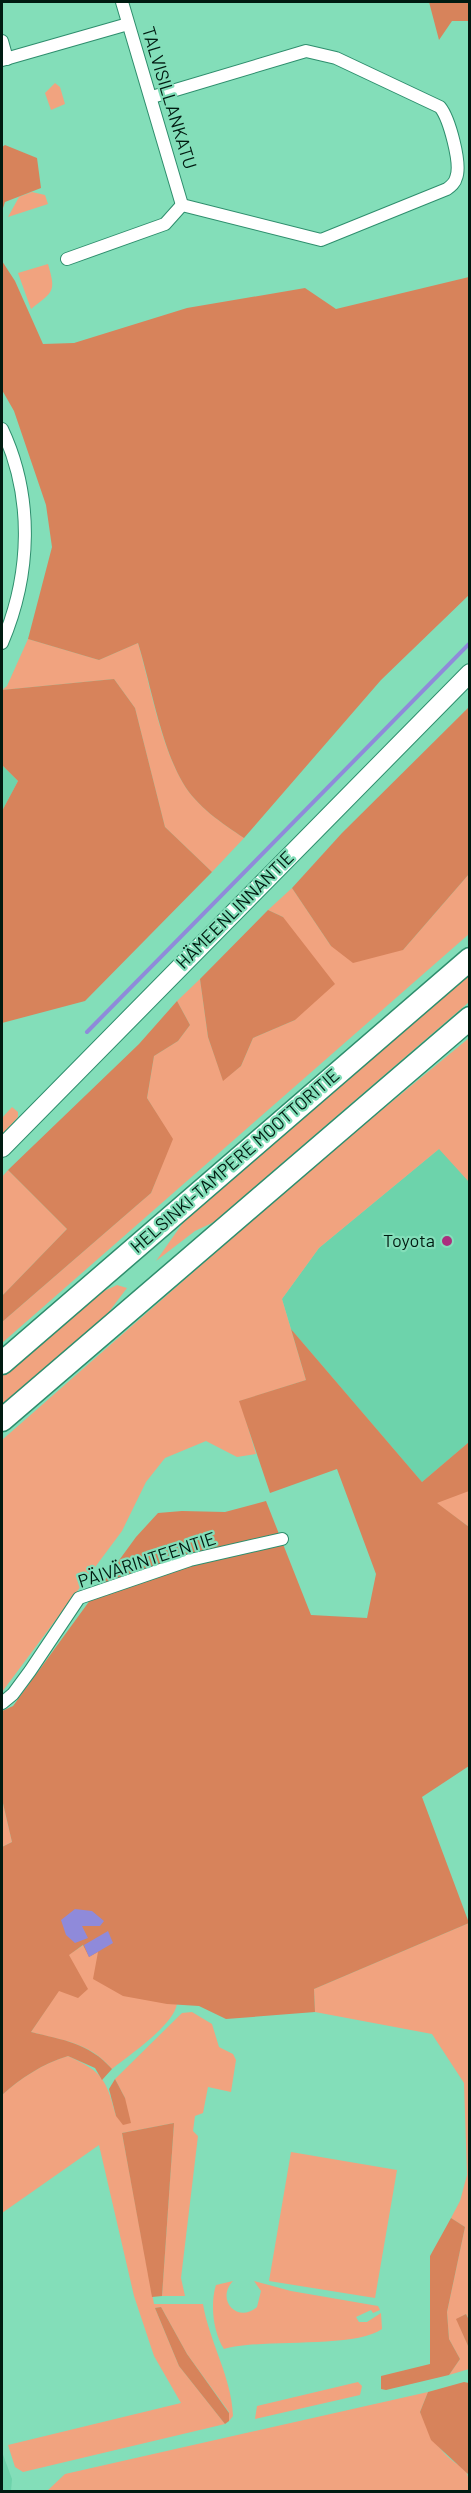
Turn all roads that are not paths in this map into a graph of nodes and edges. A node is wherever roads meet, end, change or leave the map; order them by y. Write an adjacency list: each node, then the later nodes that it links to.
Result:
1 (122, 2): 2 (street)
2 (128, 24): 4 (street, TALVISILLANKATU); 5 (street, TALVISILLANKATU)
3 (2, 40): 4 (street)
4 (4, 59)
5 (152, 97): 6 (street, TALVISILLANKATU); 6 (street)
6 (182, 205): 7 (street)
7 (67, 259)
8 (2, 429): 9 (street)
9 (2, 643)
10 (470, 673): 13 (main road, HÄMEENLINNANTIE)
11 (470, 959): 14 (highway, HELSINKI-TAMPERE MOOTTORITIE)
12 (470, 1018): 15 (highway)
13 (2, 1148)
14 (2, 1363)
15 (2, 1420)
16 (282, 1539): 17 (street, PÄIVÄRINTEENTIE)
17 (2, 1703)

